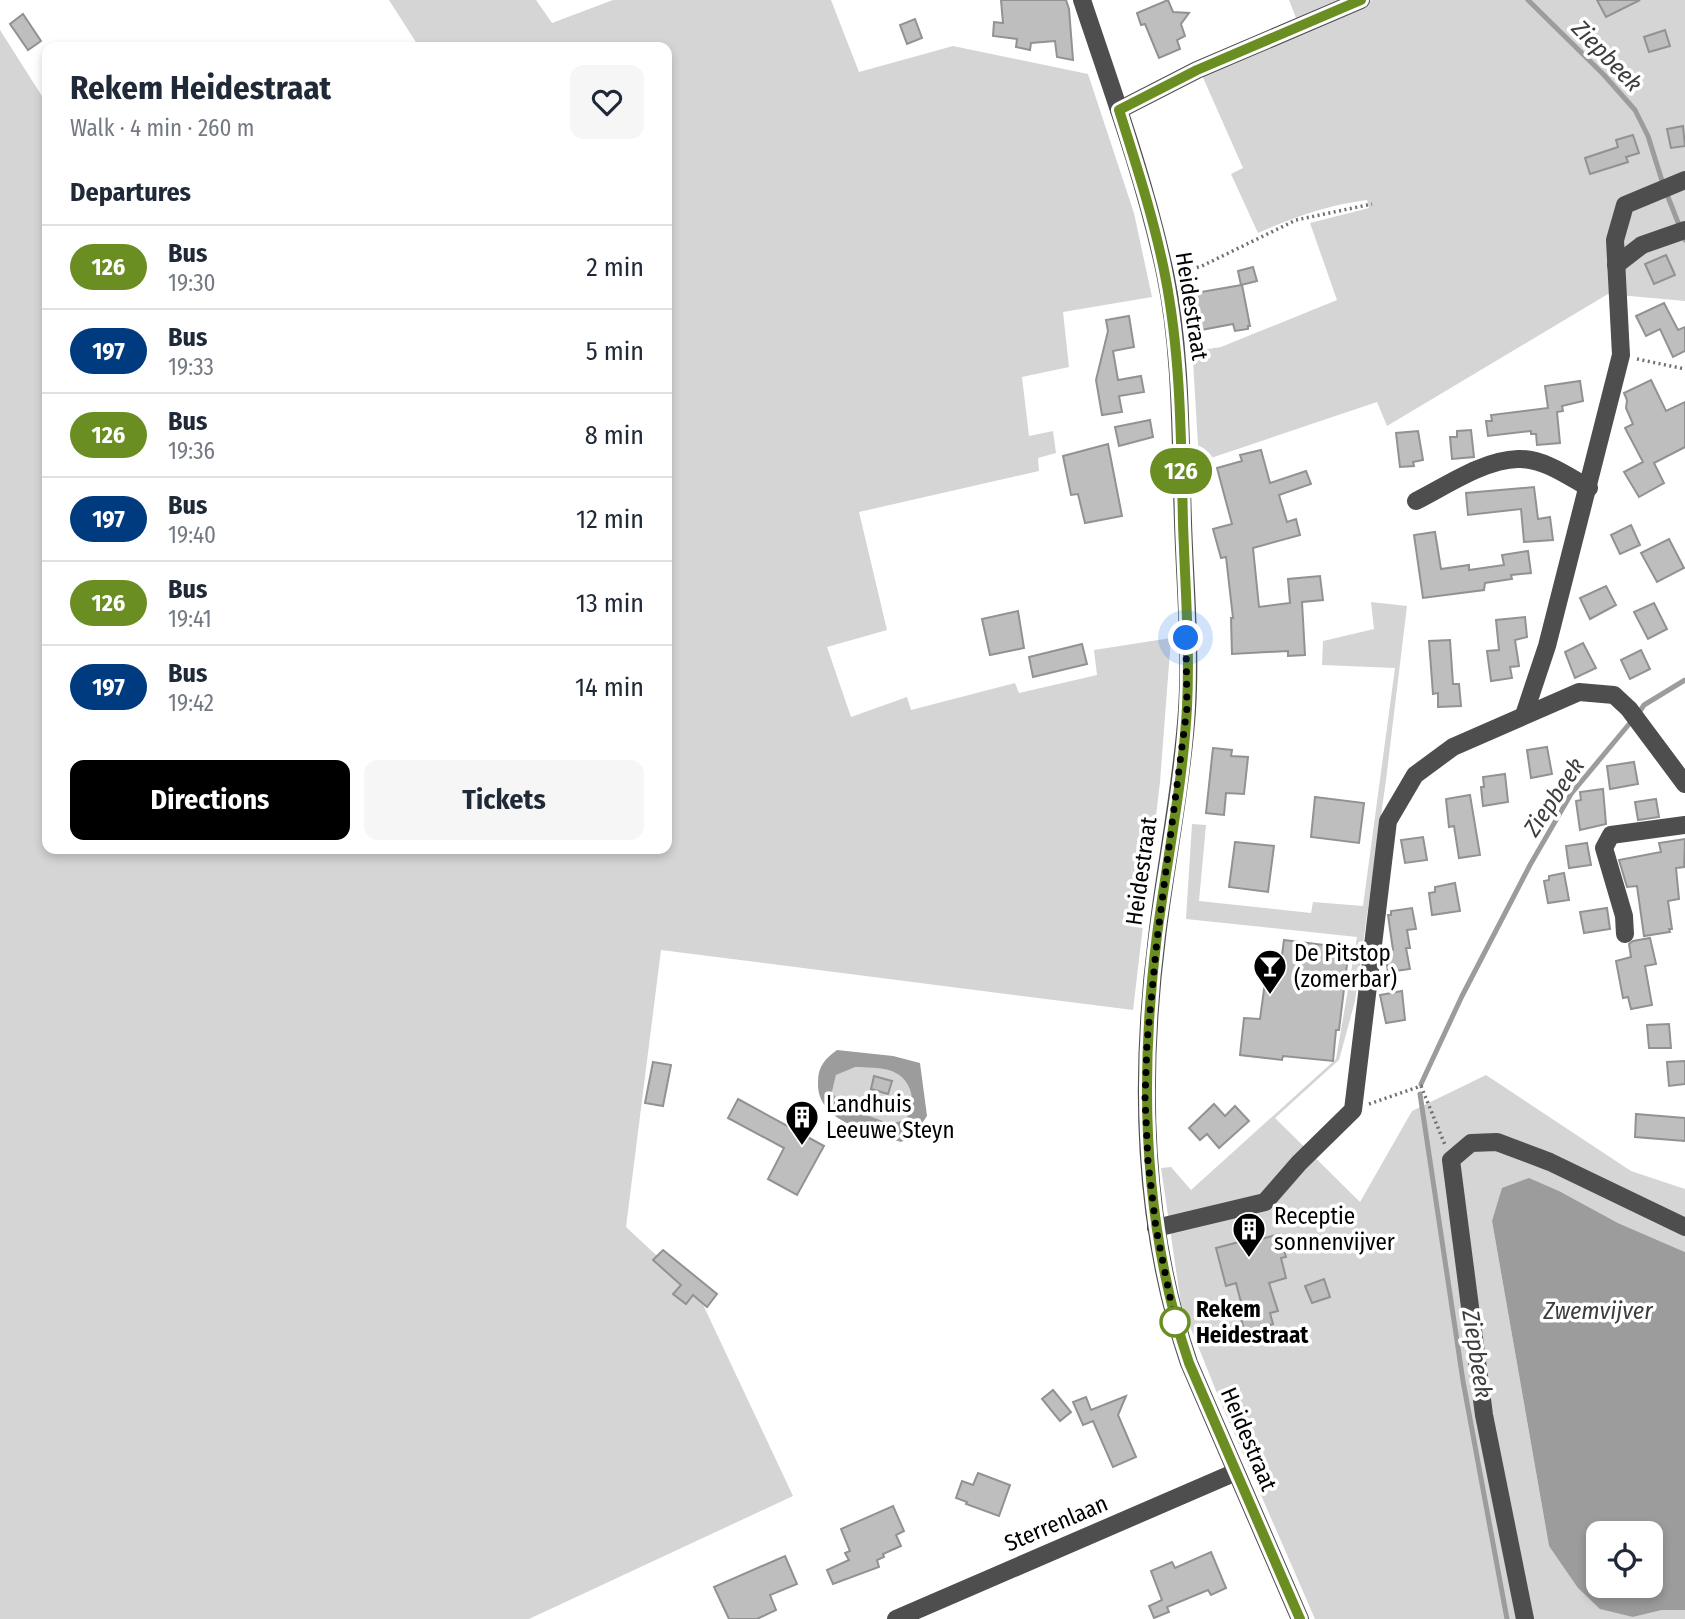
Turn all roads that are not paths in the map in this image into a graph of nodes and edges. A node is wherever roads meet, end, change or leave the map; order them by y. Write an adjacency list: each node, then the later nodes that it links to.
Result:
1 (1082, 0): 3 (street, Heidestraat)
2 (1361, 0): 3 (street)
3 (1119, 110): 14 (street, Heidestraat)
4 (1685, 180): 6 (street)
5 (1681, 231): 6 (street)
6 (1616, 265): 7 (street)
7 (1589, 488): 8 (street); 9 (street)
8 (1416, 501)
9 (1524, 715): 10 (street); 14 (street)
10 (1685, 784)
11 (1685, 825): 12 (street)
12 (1625, 934)
13 (1685, 1227): 18 (street)
14 (1156, 1228): 15 (street, Heidestraat)
15 (1236, 1472): 16 (street, Sterrenlaan); 17 (street, Heidestraat)
16 (896, 1619)
17 (1300, 1619)
18 (1525, 1619)

